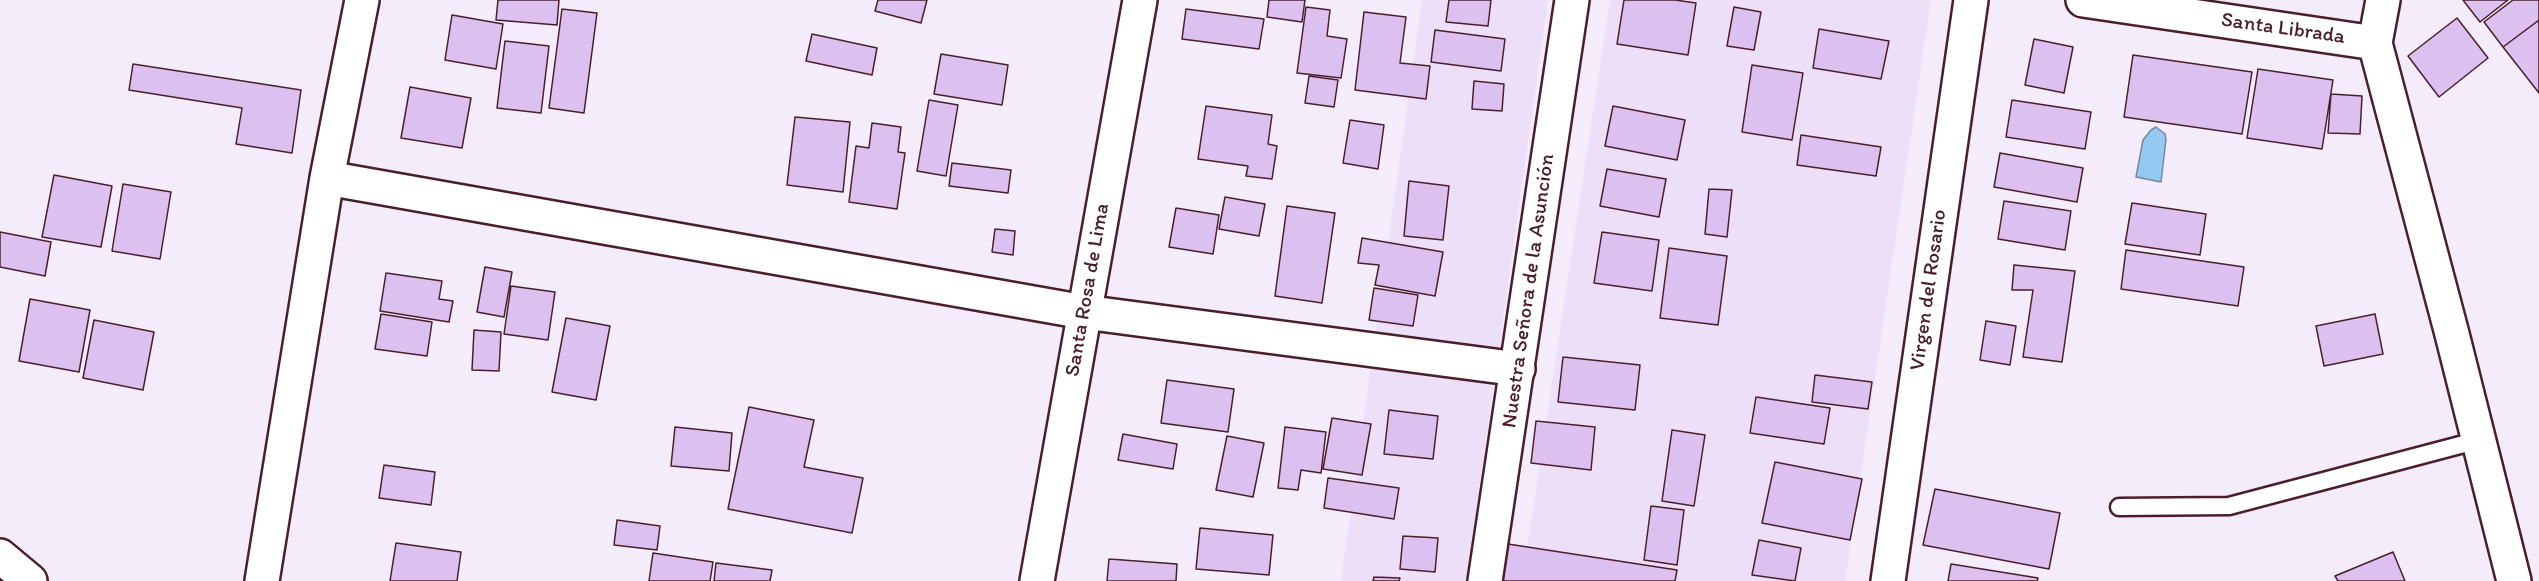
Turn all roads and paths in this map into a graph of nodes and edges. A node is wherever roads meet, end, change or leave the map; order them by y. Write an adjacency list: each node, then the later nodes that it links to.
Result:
1 (362, 0): 8 (street)
2 (1140, 0): 9 (street, Santa Rosa de Lima)
3 (1572, 0): 10 (street, Nuestra Señora de la Asunción)
4 (1971, 0): 18 (street, Virgen del Rosario)
5 (2083, 0): 7 (street, Santa Librada)
6 (2383, 0): 7 (street)
7 (2375, 43): 11 (street)
8 (327, 178): 9 (street); 15 (street)
9 (1084, 312): 10 (street); 16 (street, Santa Rosa de Lima)
10 (1518, 369): 17 (street, Nuestra Señora de la Asunción)
11 (2479, 440): 12 (lane); 19 (street)
12 (2119, 507)
13 (0, 556): 14 (street)
14 (30, 581)
15 (262, 581)
16 (1037, 581)
17 (1485, 581)
18 (1888, 581)
19 (2514, 581)

